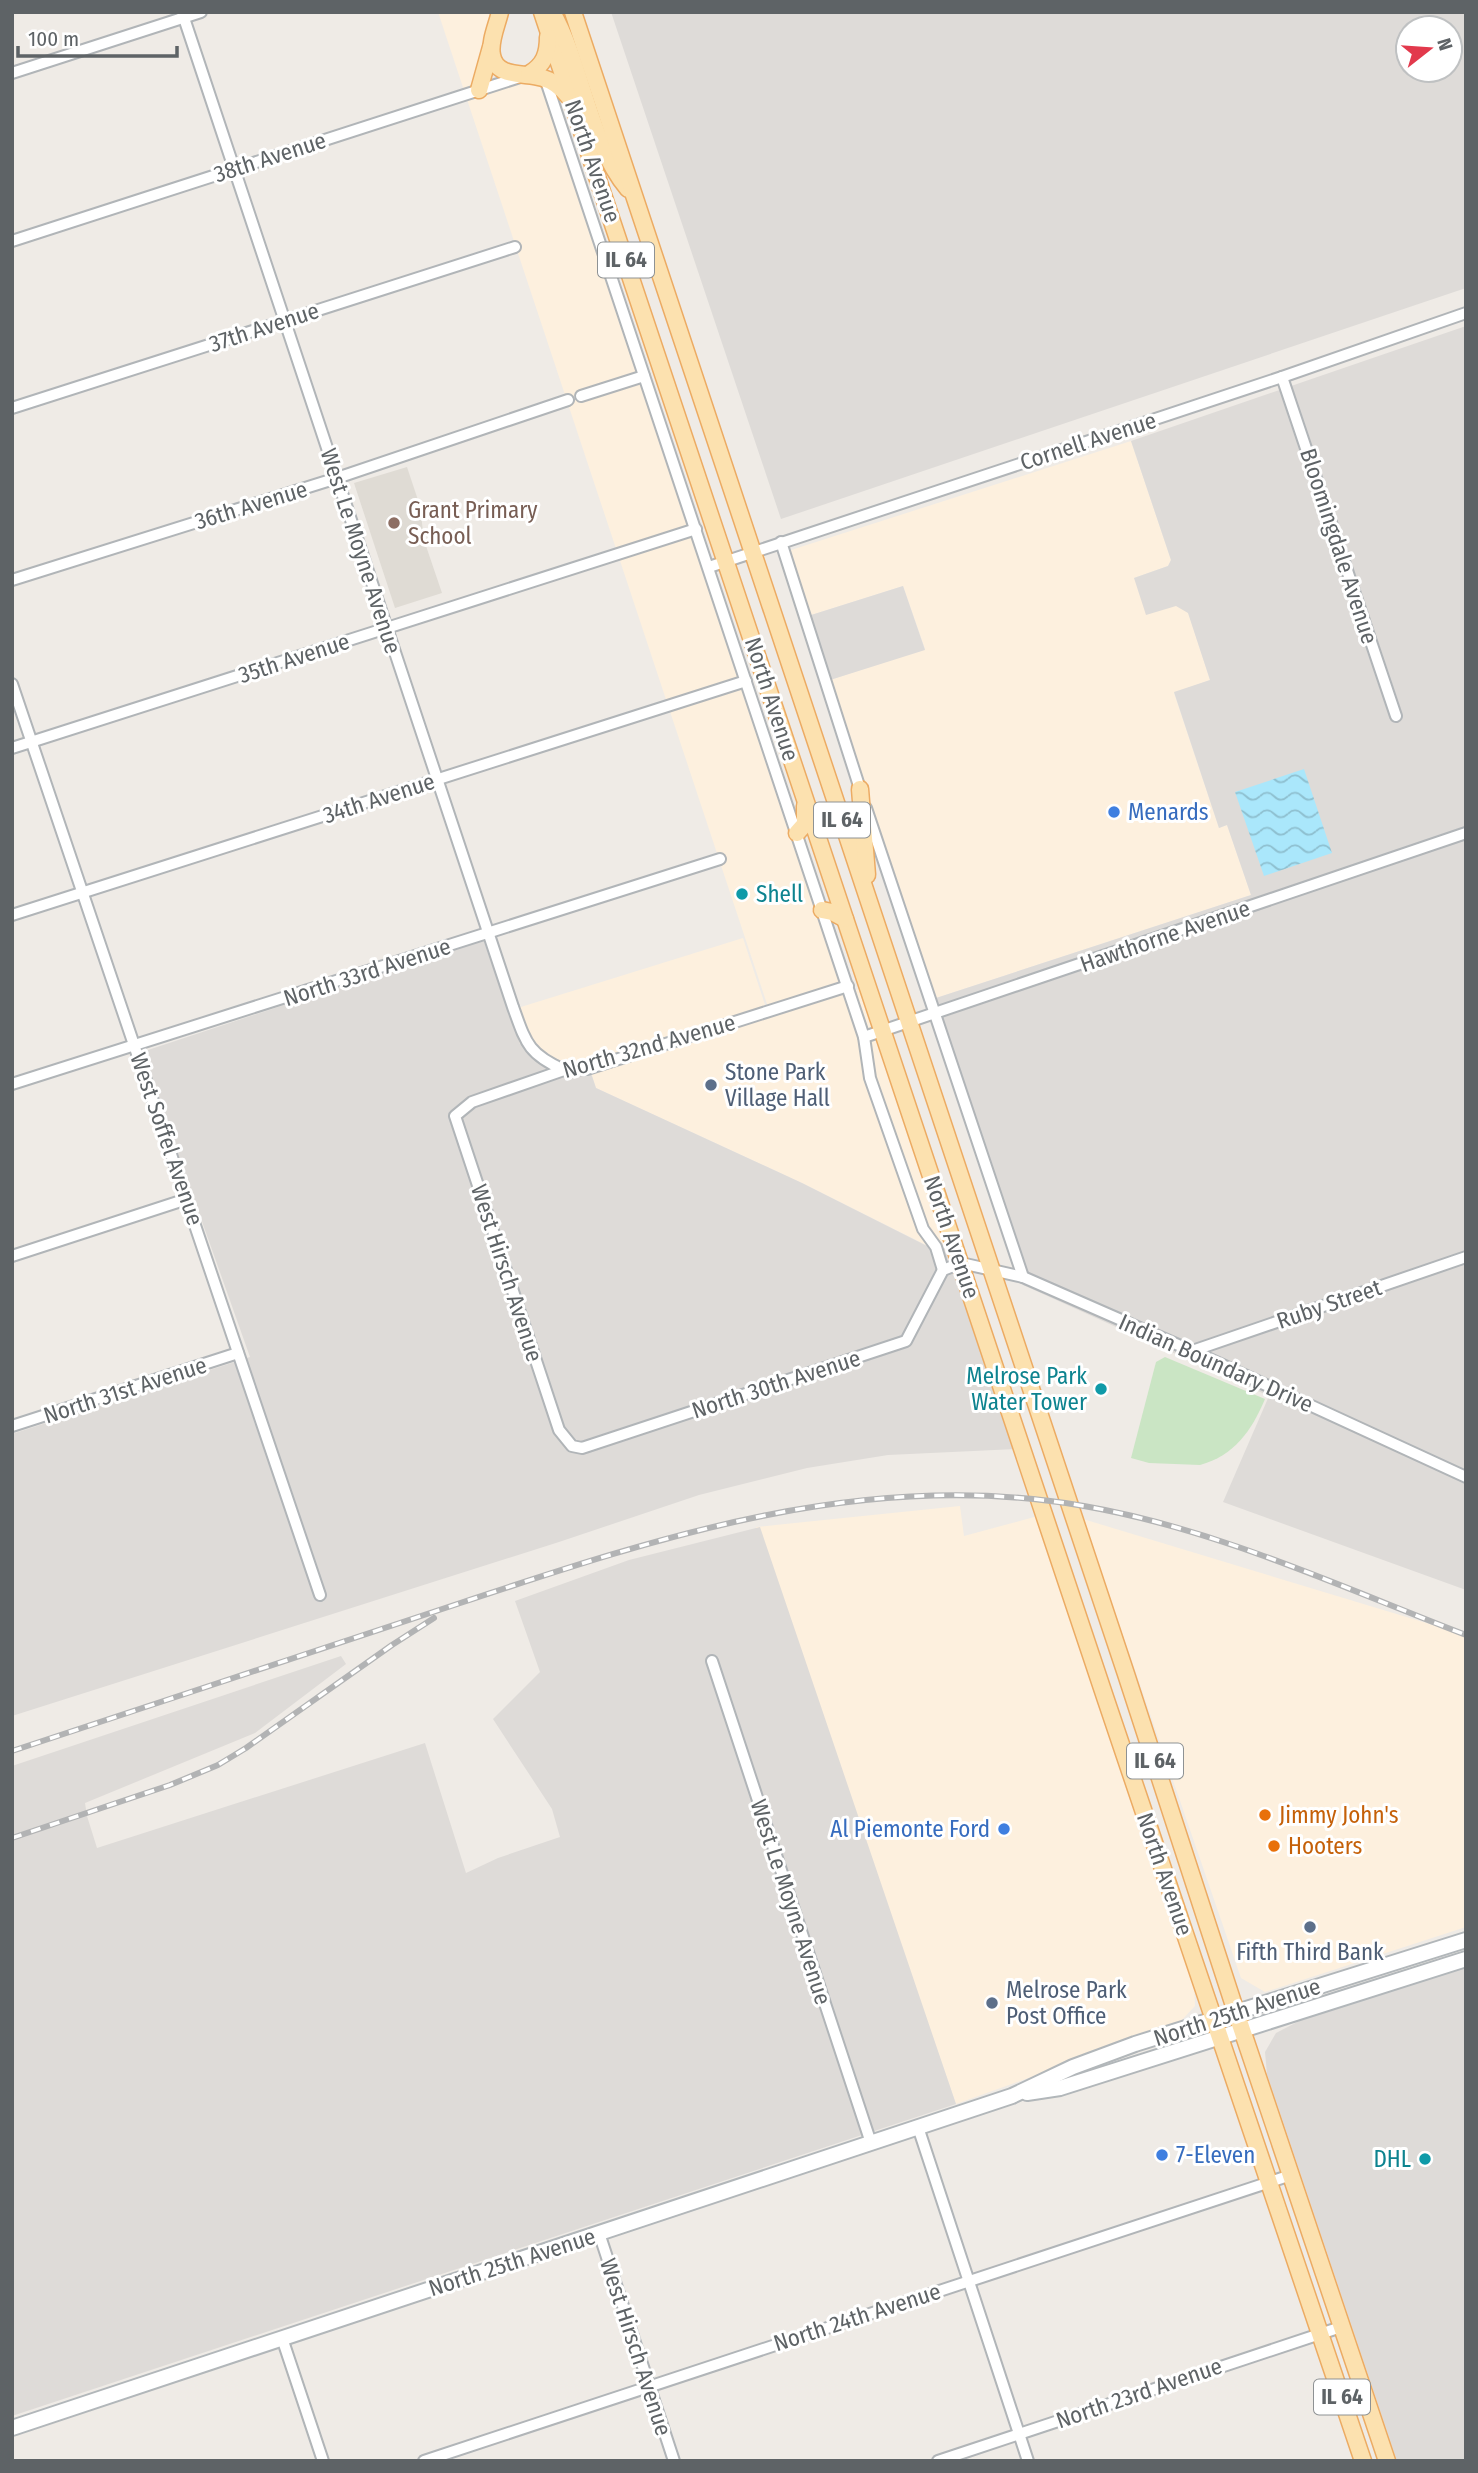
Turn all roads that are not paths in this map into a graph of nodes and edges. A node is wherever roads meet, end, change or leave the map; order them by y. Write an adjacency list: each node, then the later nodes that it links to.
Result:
1 (201, 12): 5 (street)
2 (500, 12): 7 (main road)
3 (573, 12): 8 (main road, North Avenue / IL 64)
4 (583, 12): 8 (main road)
5 (183, 15): 9 (street); 13 (street, West Le Moyne Avenue)
6 (547, 17): 10 (main road); 12 (main road, North Avenue / IL 64); 14 (main road)
7 (492, 41): 10 (main road); 11 (main road)
8 (583, 43): 14 (main road, North Avenue / IL 64)
9 (12, 73)
10 (538, 73): 11 (street, 38th Avenue); 12 (main road); 19 (street, North Avenue)
11 (479, 90): 13 (street, 38th Avenue)
12 (572, 102): 28 (main road, North Avenue / IL 64)
13 (234, 169): 15 (street, 38th Avenue); 18 (street, West Le Moyne Avenue)
14 (635, 198): 27 (main road, North Avenue / IL 64)
15 (12, 241)
16 (515, 247): 18 (street, 37th Avenue)
17 (1466, 313): 20 (street, Cornell Avenue)
18 (284, 321): 23 (street, 37th Avenue); 24 (street, West Le Moyne Avenue)
19 (644, 376): 21 (street); 25 (street, North Avenue)
20 (1282, 377): 26 (street, Cornell Avenue); 34 (street, Bloomingdale Avenue)
21 (581, 396)
22 (568, 400): 24 (street, 36th Avenue)
23 (12, 408)
24 (337, 478): 30 (street, 36th Avenue); 31 (street, West Le Moyne Avenue)
25 (696, 529): 29 (street, North Avenue); 31 (street, 35th Avenue)
26 (780, 542): 27 (street, Cornell Avenue); 38 (street)
27 (753, 552): 28 (street, Cornell Avenue); 46 (main road, North Avenue / IL 64)
28 (726, 561): 29 (street, Cornell Avenue); 39 (main road, North Avenue / IL 64)
29 (709, 567): 32 (street, North Avenue)
30 (12, 580)
31 (387, 628): 35 (street, 35th Avenue); 37 (street, West Le Moyne Avenue)
32 (746, 681): 37 (street, 34th Avenue); 41 (street, North Avenue)
33 (12, 684): 35 (street, West Soffel Avenue)
34 (1396, 716)
35 (32, 742): 36 (street, 35th Avenue); 43 (street, West Soffel Avenue)
36 (12, 748)
37 (437, 779): 43 (street, 34th Avenue); 48 (street, West Le Moyne Avenue)
38 (860, 789): 46 (main road); 50 (street)
39 (806, 800): 41 (main road); 47 (main road, North Avenue / IL 64)
40 (1466, 833): 50 (street, Hawthorne Avenue)
41 (791, 835): 44 (street, North Avenue)
42 (720, 859): 48 (street, North 33rd Avenue)
43 (83, 892): 45 (street, 34th Avenue); 54 (street, West Soffel Avenue)
44 (822, 910): 47 (main road); 49 (street, North Avenue)
45 (12, 915)
46 (873, 916): 51 (main road, North Avenue / IL 64)
47 (845, 919): 52 (main road, North Avenue / IL 64)
48 (488, 933): 54 (street, North 33rd Avenue); 55 (street, West Le Moyne Avenue)
49 (848, 986): 53 (street, North Avenue); 55 (street, North 32nd Avenue)
50 (936, 1014): 51 (street, Hawthorne Avenue); 64 (street)
51 (909, 1023): 52 (street, Hawthorne Avenue); 63 (main road, North Avenue / IL 64)
52 (883, 1031): 53 (street, Hawthorne Avenue); 61 (main road, North Avenue / IL 64)
53 (864, 1037): 62 (street, North Avenue)
54 (135, 1044): 56 (street, North 33rd Avenue); 58 (street, West Soffel Avenue)
55 (565, 1070): 57 (street, North 32nd Avenue)
56 (12, 1084)
57 (455, 1116): 68 (street, West Hirsch Avenue)
58 (187, 1199): 59 (street); 66 (street, West Soffel Avenue)
59 (12, 1256)
60 (1466, 1257): 65 (street, Ruby Street)
61 (961, 1263): 62 (street); 63 (street, Indian Boundary Drive); 73 (main road, North Avenue / IL 64)
62 (943, 1270): 68 (street, North 30th Avenue)
63 (990, 1270): 64 (street, Indian Boundary Drive); 72 (main road, North Avenue / IL 64)
64 (1023, 1277): 65 (street, Indian Boundary Drive)
65 (1192, 1351): 69 (street, Indian Boundary Drive)
66 (238, 1353): 67 (street, North 31st Avenue); 70 (street, West Soffel Avenue)
67 (12, 1426)
68 (559, 1430)
69 (1466, 1477)
70 (320, 1595)
71 (712, 1661): 84 (street, West Le Moyne Avenue)
72 (1160, 1778): 73 (main road); 74 (main road, North Avenue / IL 64)
73 (1135, 1786): 75 (main road, North Avenue / IL 64)
74 (1189, 1867): 75 (main road); 78 (main road, North Avenue / IL 64)
75 (1165, 1875): 79 (main road, North Avenue / IL 64)
76 (1466, 1940): 78 (main road, North 25th Avenue)
77 (1466, 1959): 80 (main road, North 25th Avenue)
78 (1236, 2012): 79 (main road, North 25th Avenue); 80 (main road, North Avenue / IL 64)
79 (1215, 2019): 81 (main road, North Avenue / IL 64); 82 (main road, North 25th Avenue)
80 (1242, 2030): 81 (main road, North 25th Avenue); 85 (main road, North Avenue / IL 64)
81 (1220, 2036): 82 (main road, North 25th Avenue); 86 (main road, North Avenue / IL 64)
82 (1012, 2096): 83 (main road, North 25th Avenue)
83 (918, 2127): 84 (main road, North 25th Avenue); 88 (street)
84 (871, 2143): 87 (main road, North 25th Avenue)
85 (1291, 2175): 86 (street, North 24th Avenue); 89 (main road, North Avenue / IL 64)
86 (1269, 2182): 88 (street, North 24th Avenue); 90 (main road, North Avenue / IL 64)
87 (599, 2233): 91 (main road, North 25th Avenue); 92 (street, West Hirsch Avenue)
88 (969, 2280): 92 (street, North 24th Avenue); 94 (street)
89 (1341, 2327): 90 (street, North 23rd Avenue); 101 (main road, North Avenue / IL 64)
90 (1321, 2333): 94 (street, North 23rd Avenue); 100 (main road, North Avenue / IL 64)
91 (282, 2338): 93 (main road, North 25th Avenue); 95 (street)
92 (650, 2386): 96 (street, North 24th Avenue); 97 (street, West Hirsch Avenue)
93 (12, 2428)
94 (1019, 2433): 98 (street, North 23rd Avenue); 99 (street)
95 (323, 2461)
96 (424, 2461)
97 (674, 2461)
98 (938, 2461)
99 (1028, 2461)
100 (1363, 2461)
101 (1387, 2461)

